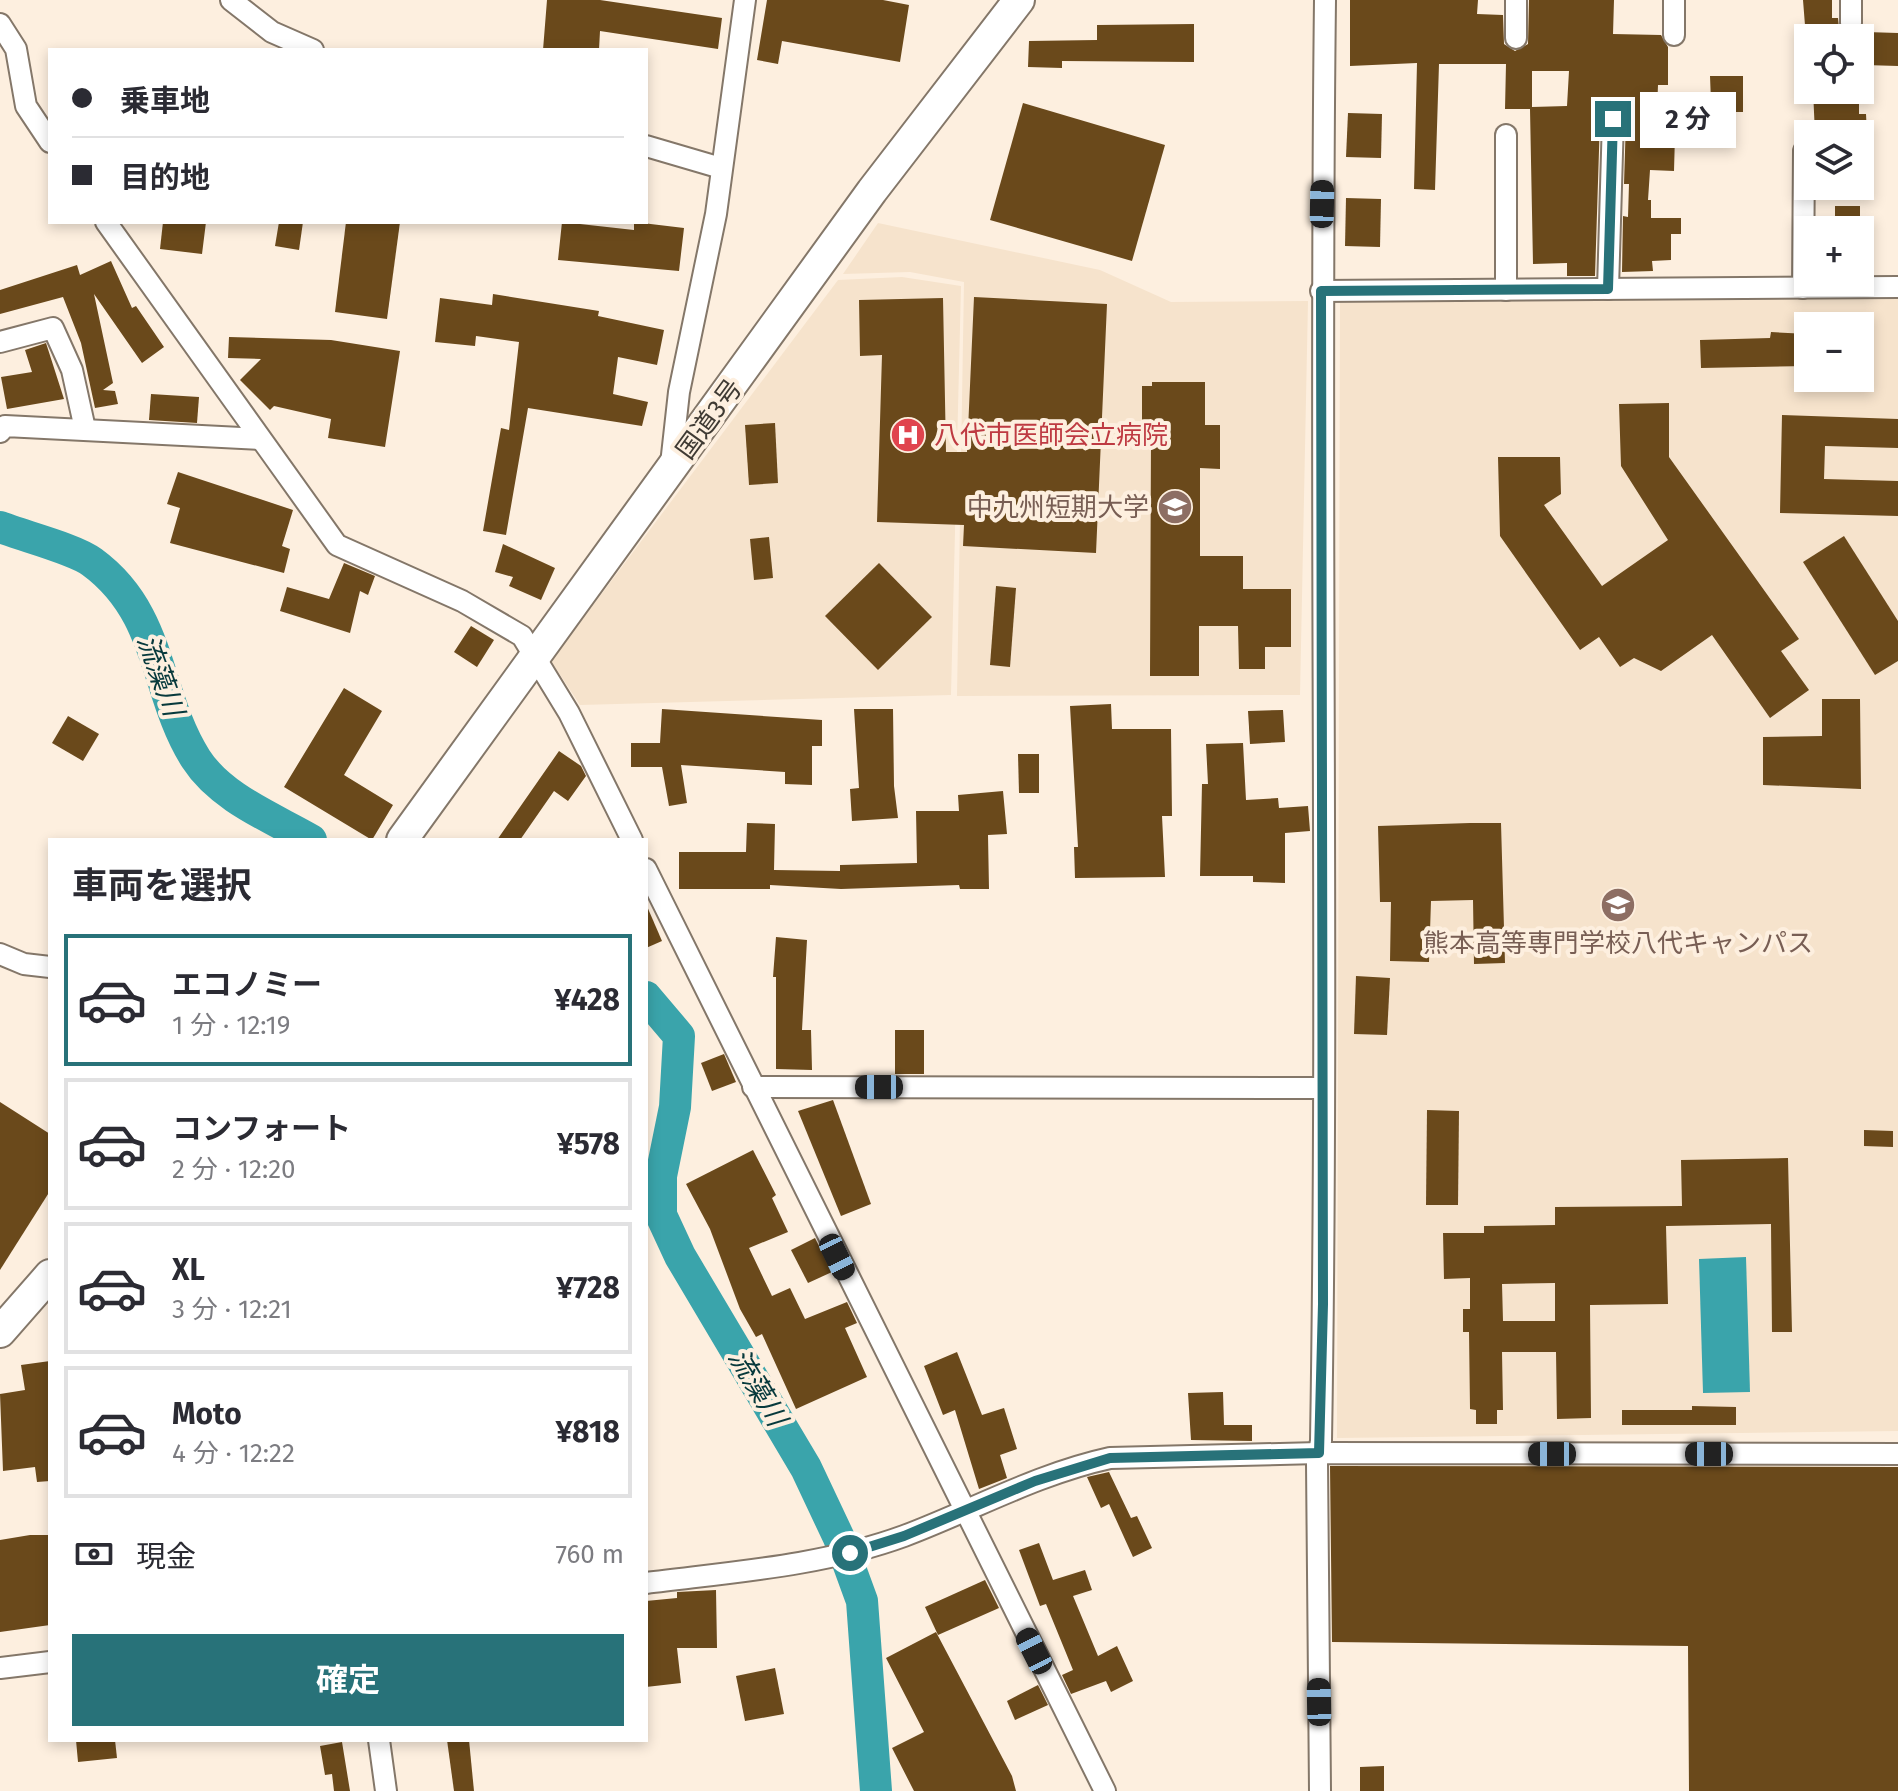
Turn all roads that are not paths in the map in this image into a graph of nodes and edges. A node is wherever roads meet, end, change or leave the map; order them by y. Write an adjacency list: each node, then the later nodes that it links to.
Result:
1 (231, 0): 12 (street)
2 (745, 0): 17 (street)
3 (1019, 0): 29 (highway, 国道3号)
4 (1325, 0): 24 (street)
5 (1516, 0): 11 (street)
6 (1674, 0): 10 (street)
7 (1851, 0): 8 (street)
8 (1851, 23)
9 (0, 24): 15 (street)
10 (1674, 35)
11 (1516, 38)
12 (308, 48)
13 (1613, 119): 22 (street)
14 (1506, 135): 23 (street)
15 (48, 139)
16 (648, 147): 17 (street)
17 (721, 168): 29 (street)
18 (107, 224): 28 (street)
19 (1874, 287): 20 (street)
20 (1898, 287)
21 (1794, 288): 22 (street)
22 (1608, 289): 23 (street)
23 (1506, 290): 24 (street)
24 (1321, 291): 37 (street)
25 (0, 342): 26 (street)
26 (85, 429): 27 (street); 28 (street)
27 (0, 432)
28 (259, 439): 30 (street)
29 (670, 472): 30 (highway, 国道3号)
30 (535, 657): 31 (highway, 国道3号); 32 (street)
31 (403, 838)
32 (631, 838)
33 (648, 873): 36 (street)
34 (0, 954): 35 (street)
35 (48, 967)
36 (753, 1087): 37 (street); 42 (street)
37 (1322, 1088): 40 (street)
38 (48, 1277): 39 (highway)
39 (0, 1332)
40 (1319, 1453): 41 (street); 42 (street); 49 (street)
41 (1898, 1454)
42 (963, 1511): 43 (street); 48 (street)
43 (648, 1583)
44 (48, 1662): 45 (street)
45 (0, 1668)
46 (379, 1742): 47 (street)
47 (386, 1791)
48 (1105, 1791)
49 (1320, 1791)

